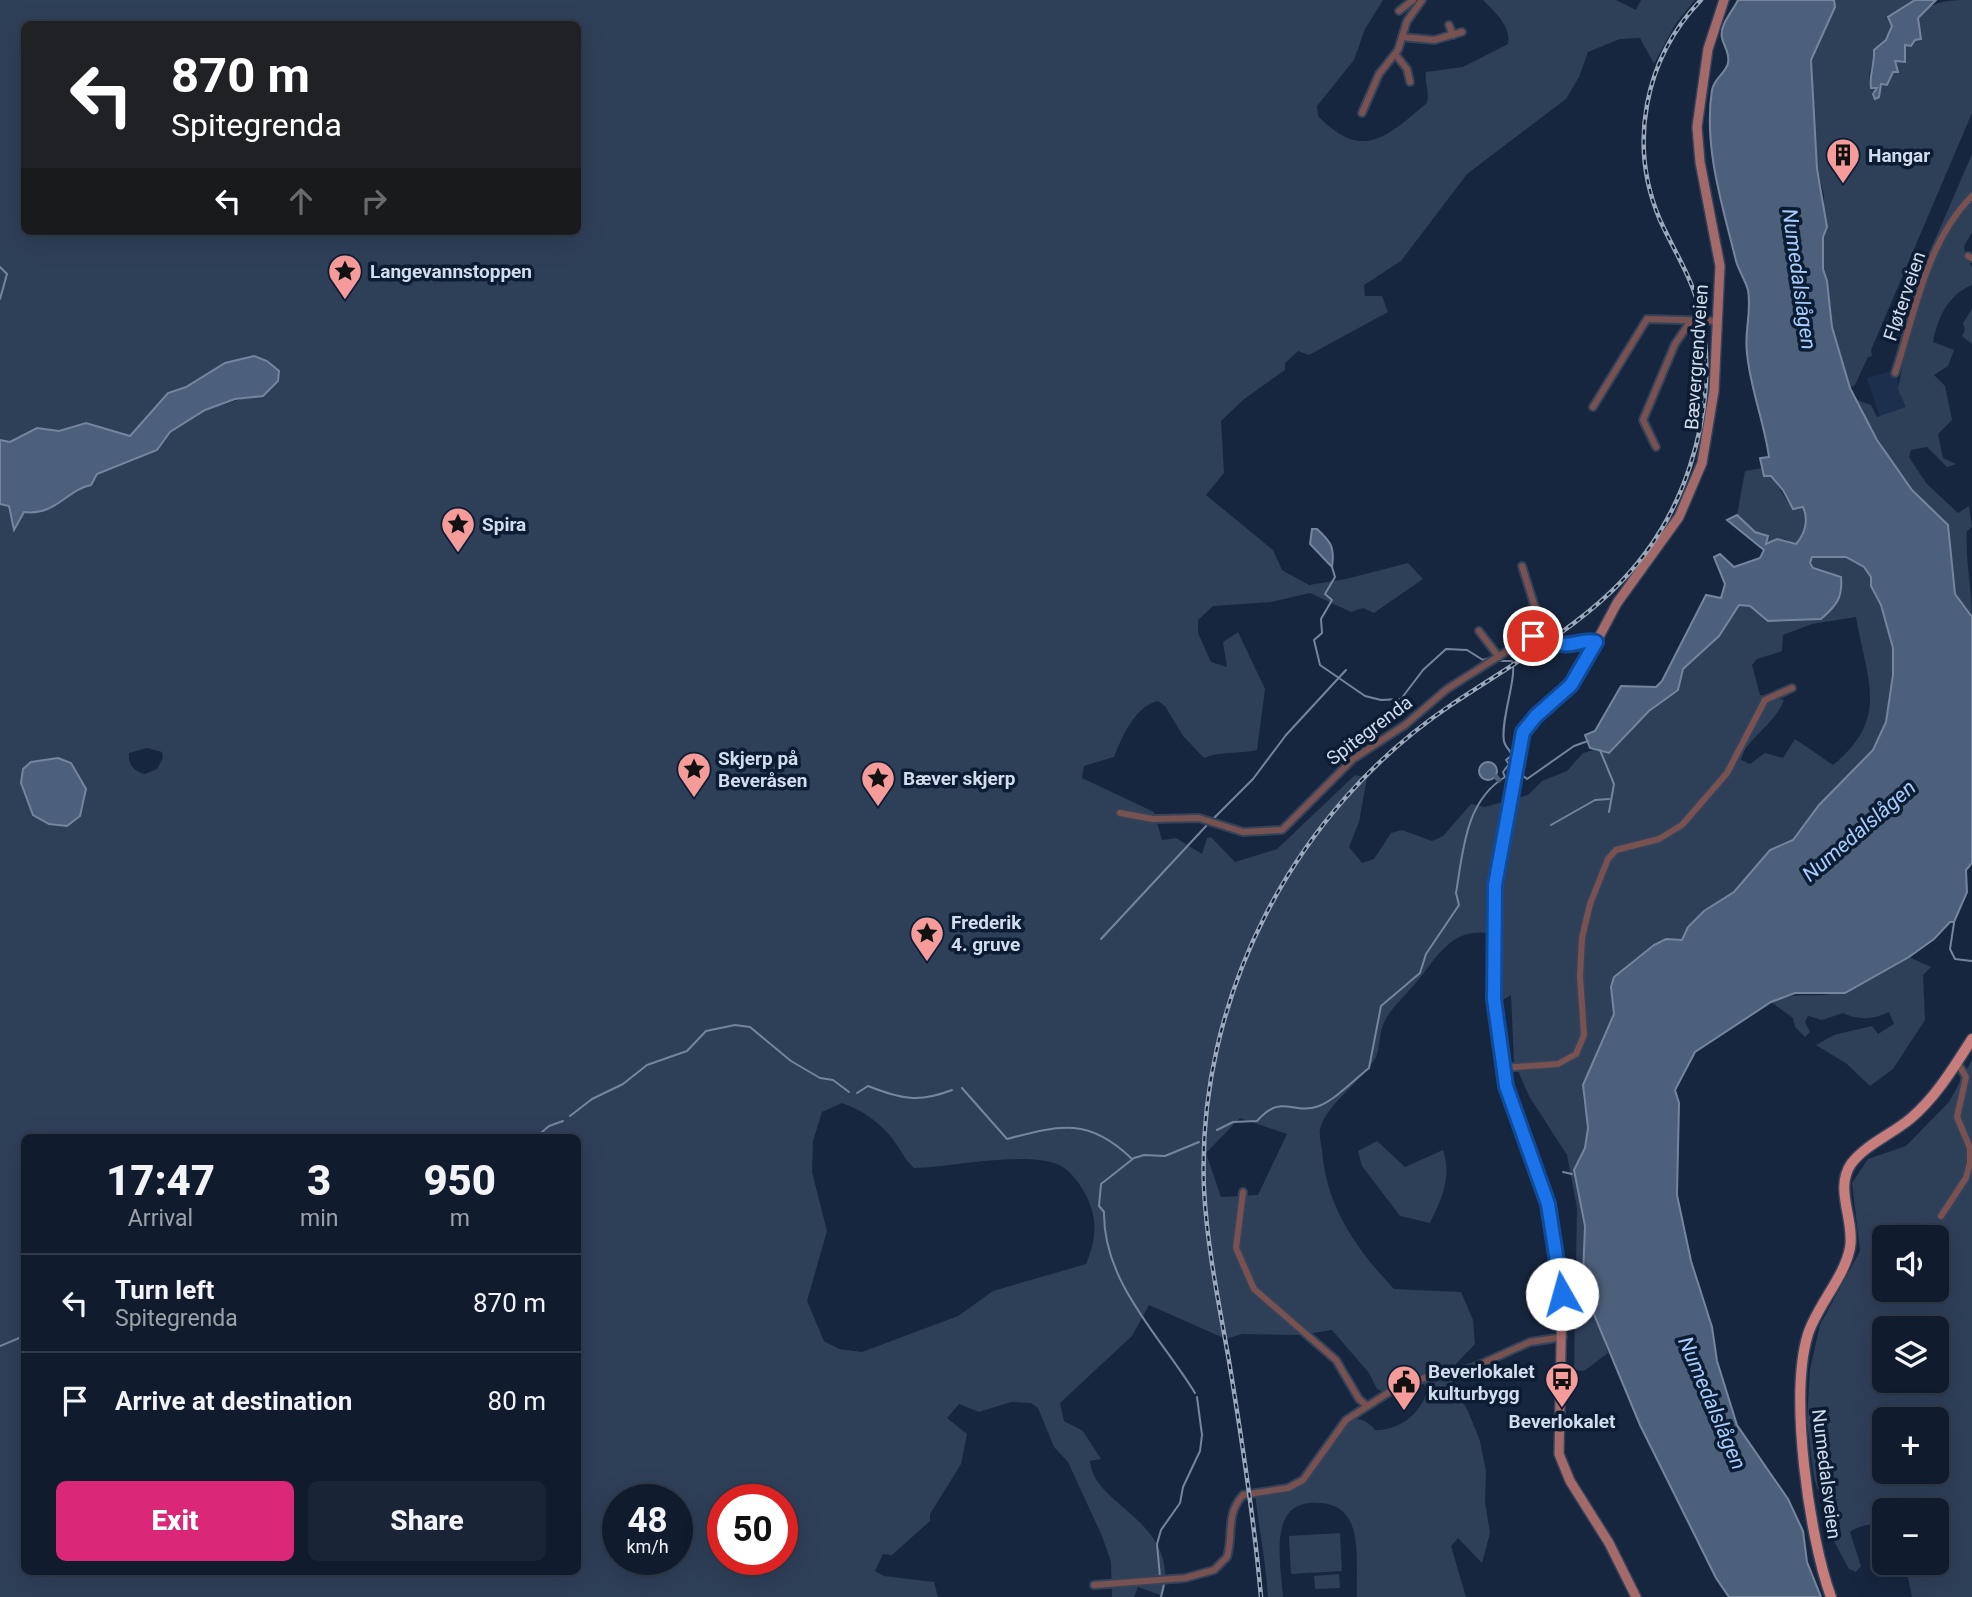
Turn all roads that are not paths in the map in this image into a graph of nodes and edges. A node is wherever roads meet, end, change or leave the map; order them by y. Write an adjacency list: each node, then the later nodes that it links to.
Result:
1 (1413, 0): 4 (street)
2 (1422, 0): 8 (street)
3 (1724, 0): 13 (main road, Bævergrendveien)
4 (1399, 10)
5 (1449, 25): 7 (street)
6 (1462, 32): 7 (street)
7 (1453, 35): 8 (street)
8 (1402, 37): 9 (street)
9 (1395, 54): 10 (street); 11 (street)
10 (1410, 82)
11 (1362, 113)
12 (1972, 196): 15 (street, Fløterveien)
13 (1717, 321): 14 (street); 21 (main road, Bævergrendveien)
14 (1690, 322): 16 (street); 17 (street)
15 (1895, 373)
16 (1593, 407)
17 (1656, 447)
18 (1522, 566): 20 (street)
19 (1479, 631): 22 (street)
20 (1544, 636): 21 (street, Spitegrenda); 22 (street, Spitegrenda)
21 (1596, 642): 27 (main road, Bævergrendveien)
22 (1499, 657): 24 (street, Spitegrenda)
23 (1792, 688): 27 (street)
24 (1120, 813)
25 (1972, 1039): 26 (main road, Numedalsveien)
26 (1957, 1062): 29 (street); 34 (main road, Numedalsveien)
27 (1502, 1068): 30 (main road, Bævergrendveien)
28 (1243, 1192): 31 (street)
29 (1941, 1216)
30 (1563, 1337): 31 (street); 33 (main road, Bævergrendveien)
31 (1366, 1405): 32 (street)
32 (1094, 1585)
33 (1636, 1597)
34 (1831, 1597)

